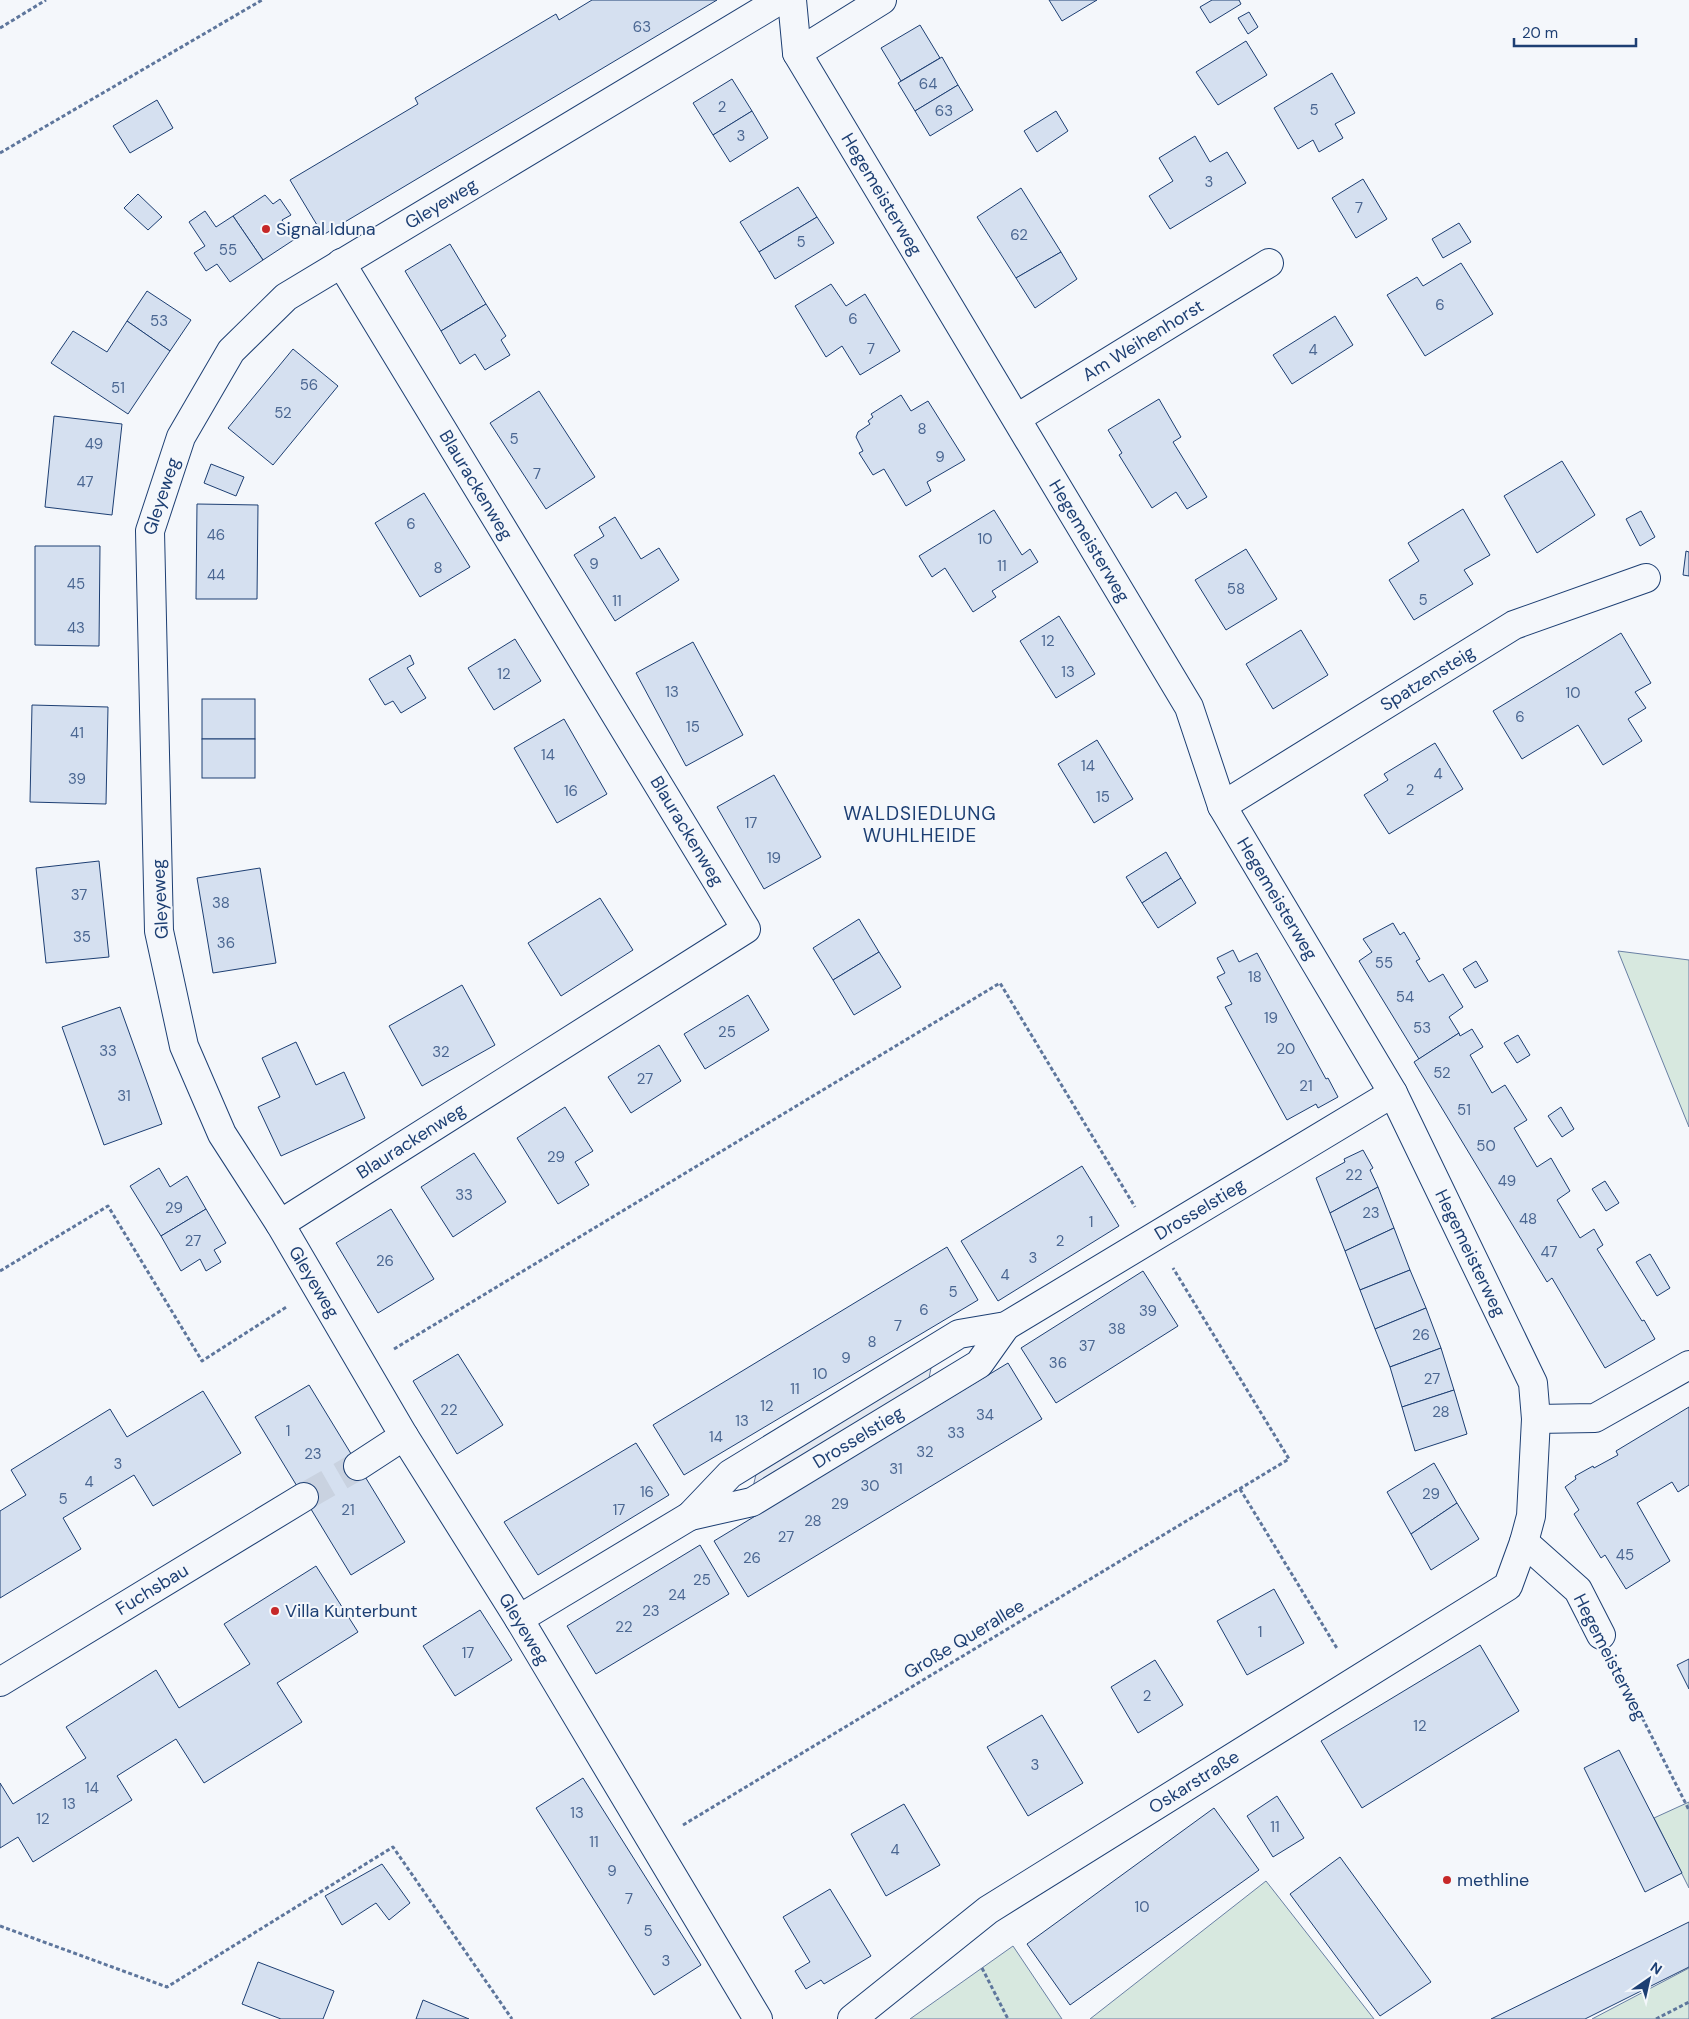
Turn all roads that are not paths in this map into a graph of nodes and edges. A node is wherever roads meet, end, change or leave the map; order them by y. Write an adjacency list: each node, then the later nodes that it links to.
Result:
1 (780, 0): 5 (street, Gleyeweg)
2 (792, 0): 4 (street, Hegemeisterweg)
3 (882, 0): 4 (street)
4 (797, 53): 7 (street, Hegemeisterweg)
5 (340, 262): 11 (street, Gleyeweg); 11 (street, Blaurackenweg)
6 (1269, 264): 7 (street, Am Weihenhorst)
7 (1017, 418): 9 (street, Hegemeisterweg)
8 (1646, 578): 9 (street, Spatzensteig)
9 (1222, 806): 10 (street, Hegemeisterweg)
10 (1393, 1093): 12 (street, Drosselstieg); 14 (street, Hegemeisterweg)
11 (280, 1224): 15 (street, Gleyeweg)
12 (1006, 1326): 18 (street, Drosselstieg); 18 (street, Drosselstieg)
13 (1689, 1364): 14 (street)
14 (1536, 1420): 19 (street, Hegemeisterweg)
15 (404, 1436): 16 (street); 20 (street, Gleyeweg)
16 (358, 1466)
17 (304, 1497): 22 (street, Fuchsbau)
18 (690, 1516): 20 (street, Drosselstieg)
19 (1524, 1542): 21 (street, Hegemeisterweg); 24 (street, Oskarstraße)
20 (519, 1619): 23 (street, Gleyeweg)
21 (1601, 1635)
22 (0, 1682)
23 (758, 2019)
24 (852, 2019)

